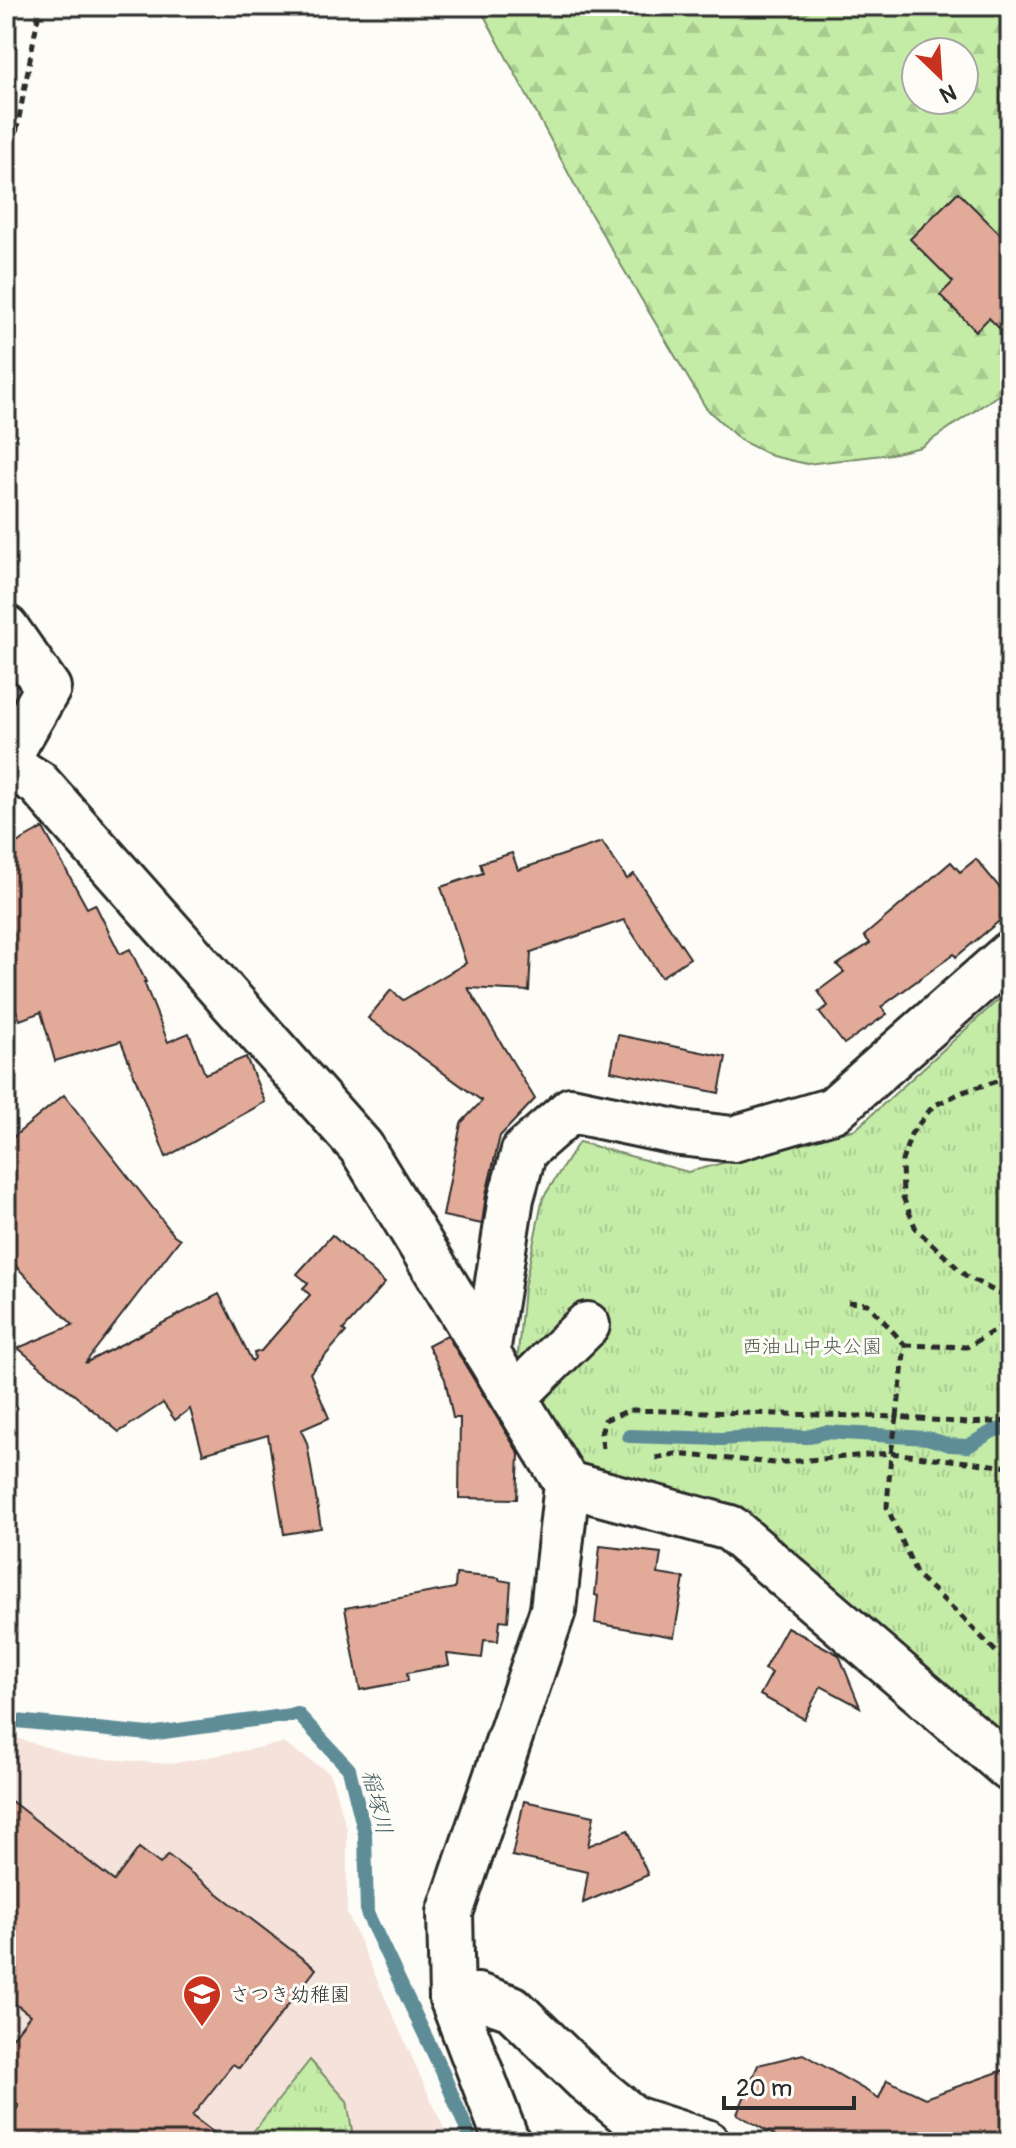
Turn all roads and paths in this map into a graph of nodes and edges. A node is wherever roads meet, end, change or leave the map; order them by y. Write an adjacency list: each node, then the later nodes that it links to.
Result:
1 (40, 6): 2 (path)
2 (6, 187)
3 (6, 628): 4 (street)
4 (6, 762): 14 (street)
5 (1010, 954): 14 (street)
6 (1010, 1081): 9 (path)
7 (1010, 1132): 8 (path)
8 (1010, 1149)
9 (1010, 1296)
10 (848, 1302): 13 (path)
11 (1010, 1321): 13 (path)
12 (587, 1325): 15 (street)
13 (905, 1345): 16 (path)
14 (487, 1353): 15 (street)
15 (514, 1397): 21 (street)
16 (897, 1417): 17 (path); 18 (path); 21 (path)
17 (1010, 1421)
18 (891, 1453): 19 (path); 20 (path); 22 (path)
19 (643, 1460)
20 (1010, 1467)
21 (577, 1487): 23 (street); 24 (street)
22 (1010, 1666)
23 (1010, 1769)
24 (452, 1998): 25 (street); 26 (street)
25 (507, 2142)
26 (706, 2142)

